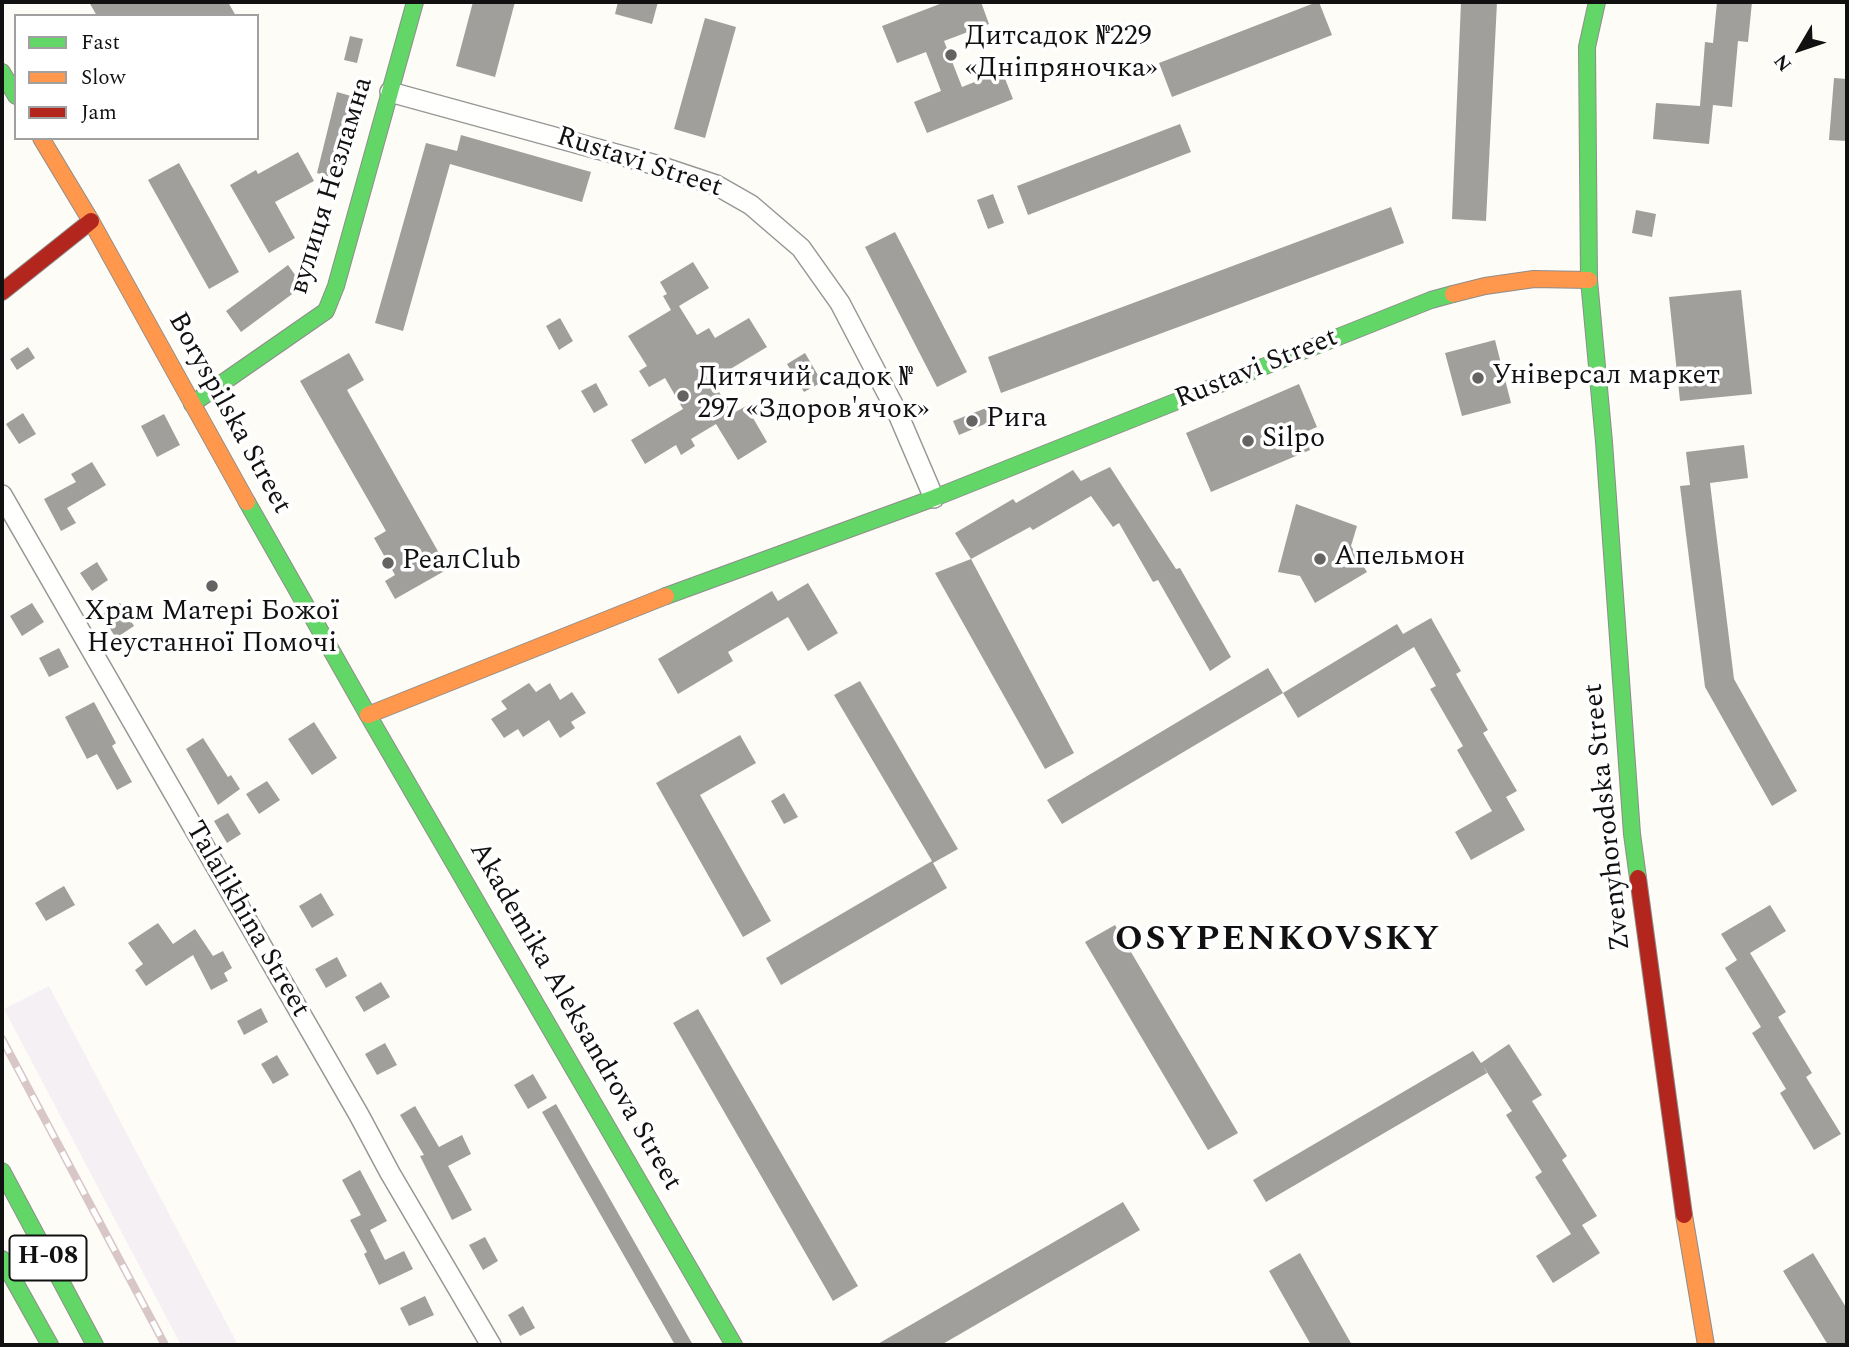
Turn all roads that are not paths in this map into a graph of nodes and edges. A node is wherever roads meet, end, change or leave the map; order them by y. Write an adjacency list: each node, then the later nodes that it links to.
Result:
1 (415, 2): 4 (street, вулиця Незламна)
2 (1597, 2): 8 (street, Zvenyhorodska Street)
3 (2, 72): 5 (street)
4 (390, 92): 10 (street, вулиця Незламна); 12 (street, Rustavi Street)
5 (14, 93)
6 (42, 140): 7 (street, Boryspilska Street)
7 (91, 221): 9 (street); 10 (street, Boryspilska Street)
8 (1589, 280): 12 (street, Rustavi Street); 20 (street, Zvenyhorodska Street)
9 (2, 292)
10 (192, 404): 13 (street, Boryspilska Street)
11 (2, 495): 18 (street, Talalikhina Street)
12 (934, 498): 13 (street, Rustavi Street)
13 (368, 715): 19 (street, Akademika Aleksandrova Street)
14 (2, 1171): 17 (street, Н-08)
15 (2, 1259): 16 (street, Н-08)
16 (50, 1345)
17 (95, 1345)
18 (491, 1345)
19 (734, 1345)
20 (1706, 1345)

